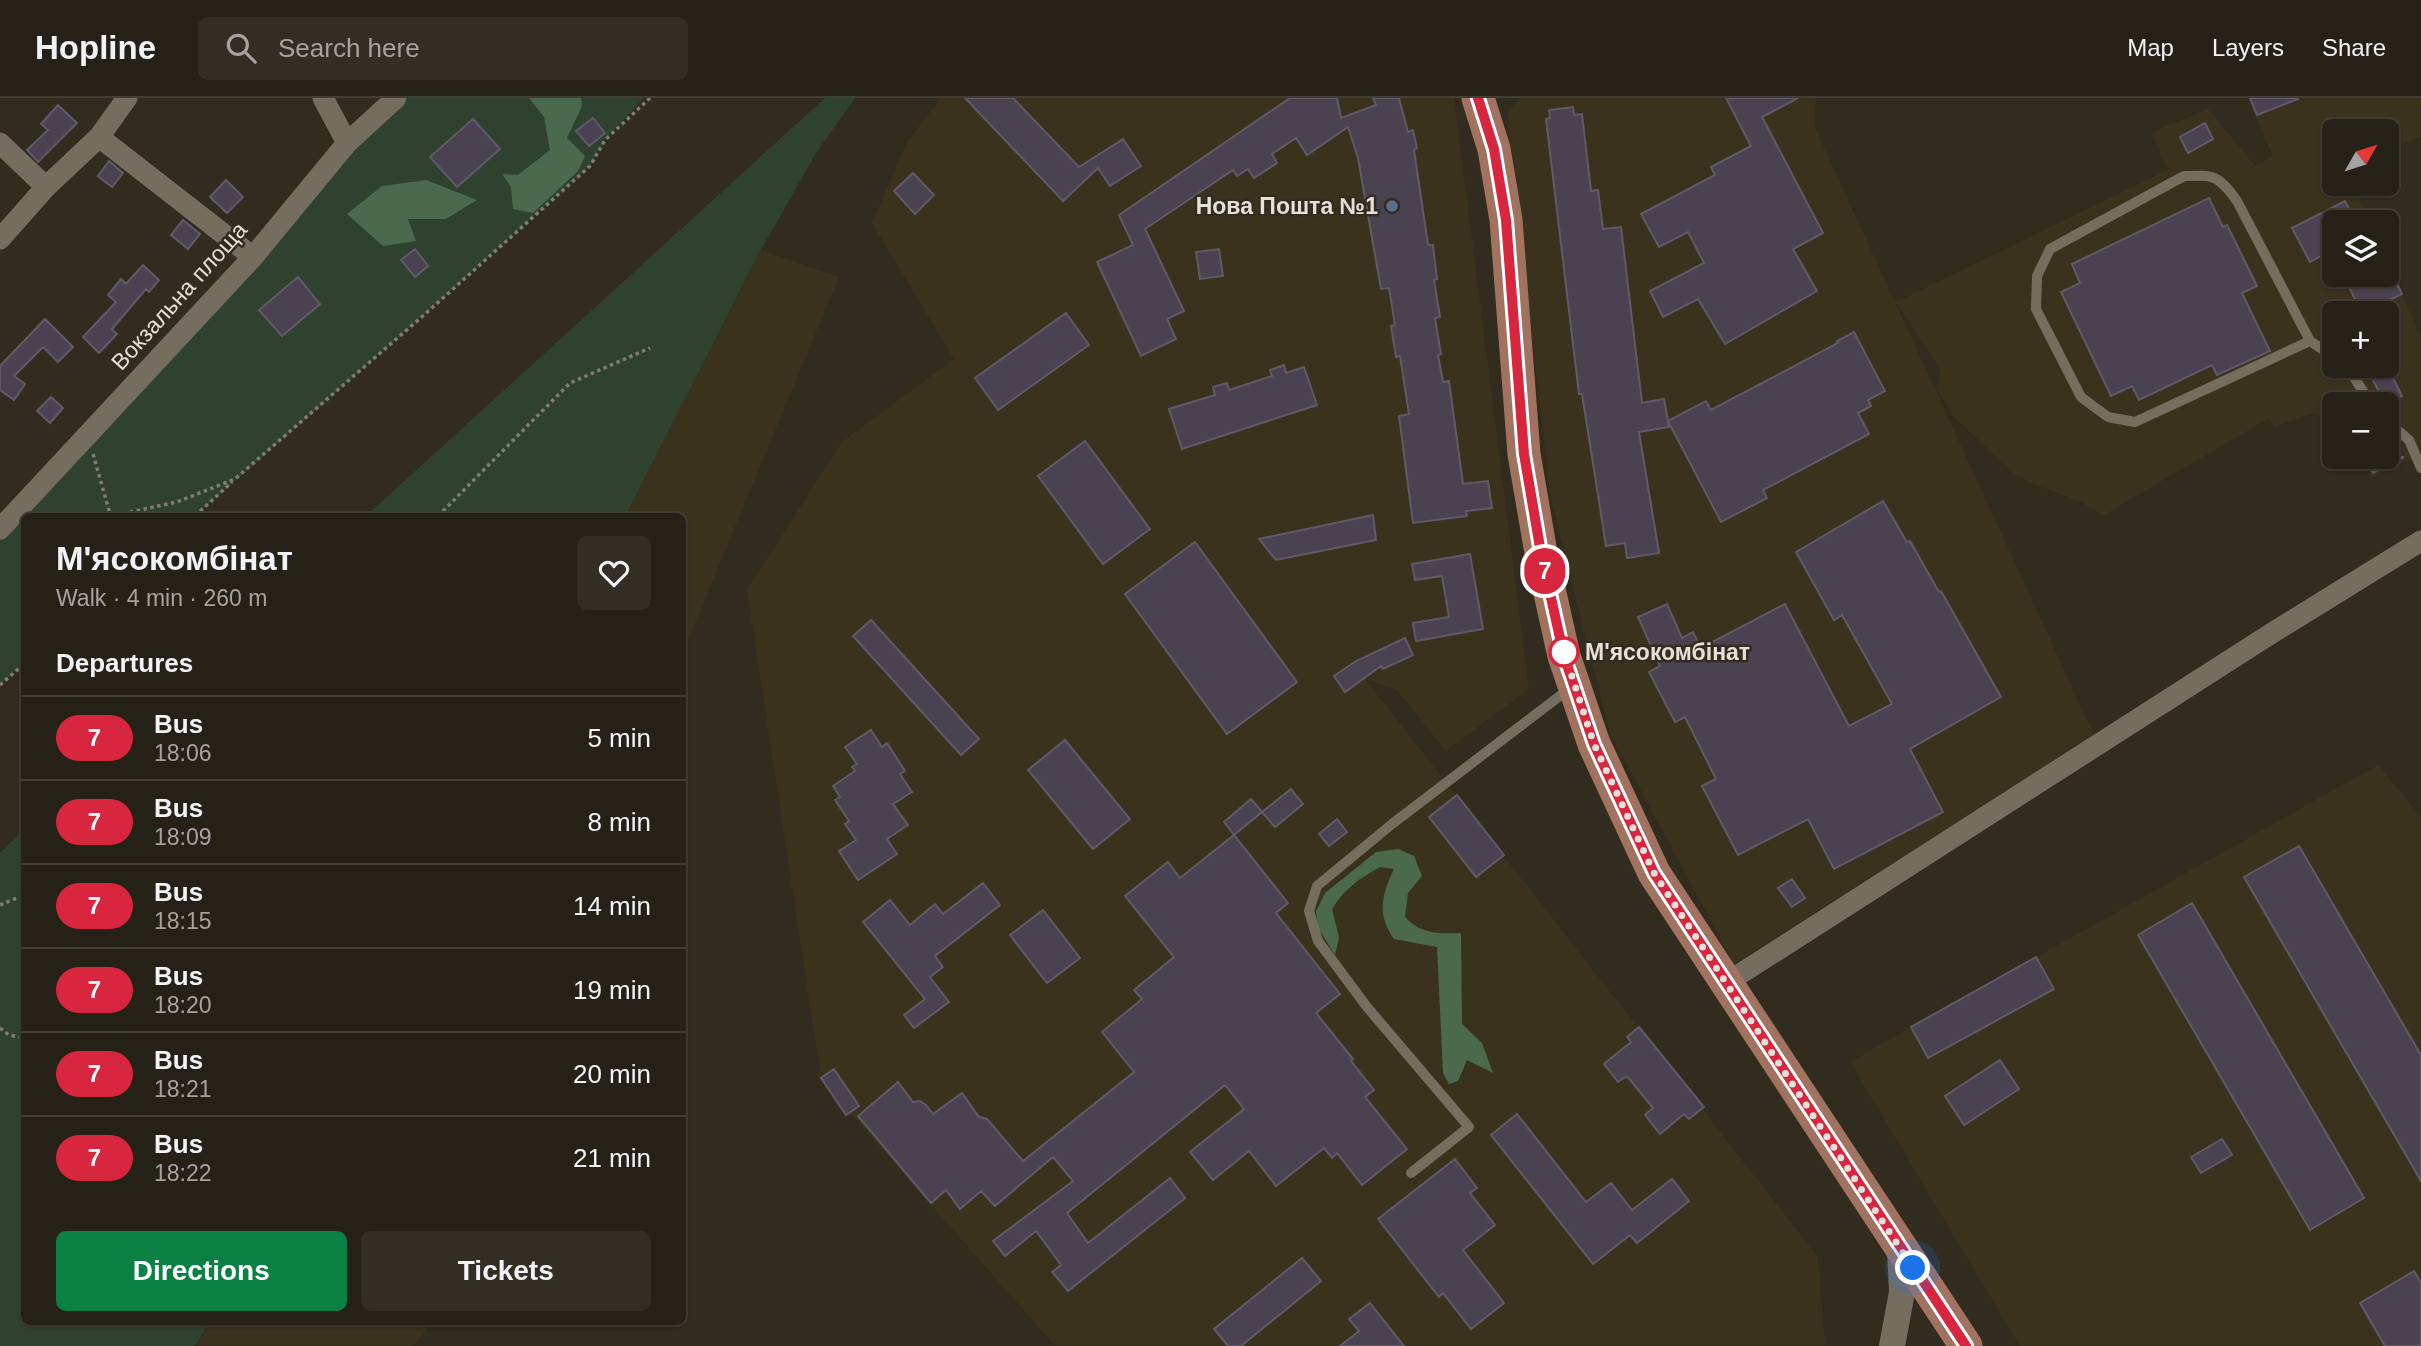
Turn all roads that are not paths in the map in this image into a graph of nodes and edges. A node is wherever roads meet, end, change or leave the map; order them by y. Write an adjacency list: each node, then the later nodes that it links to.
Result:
1 (127, 98): 5 (street)
2 (323, 98): 7 (street)
3 (396, 98): 7 (street, Вокзальна площа)
4 (1483, 101): 17 (main road)
5 (99, 137): 8 (street); 10 (street)
6 (0, 143): 8 (street)
7 (347, 143): 10 (street, Вокзальна площа)
8 (46, 187): 9 (street)
9 (0, 239)
10 (253, 257): 15 (street, Вокзальна площа)
11 (2310, 341): 11 (lane); 12 (lane)
12 (2322, 349)
13 (2399, 431): 14 (lane)
14 (2421, 468)
15 (0, 529)
16 (2421, 541): 18 (street)
17 (1574, 685): 18 (main road); 19 (lane)
18 (1726, 983): 20 (main road)
19 (1411, 1173)
20 (1900, 1249): 21 (street); 22 (main road)
21 (1892, 1346)
22 (1966, 1346)

